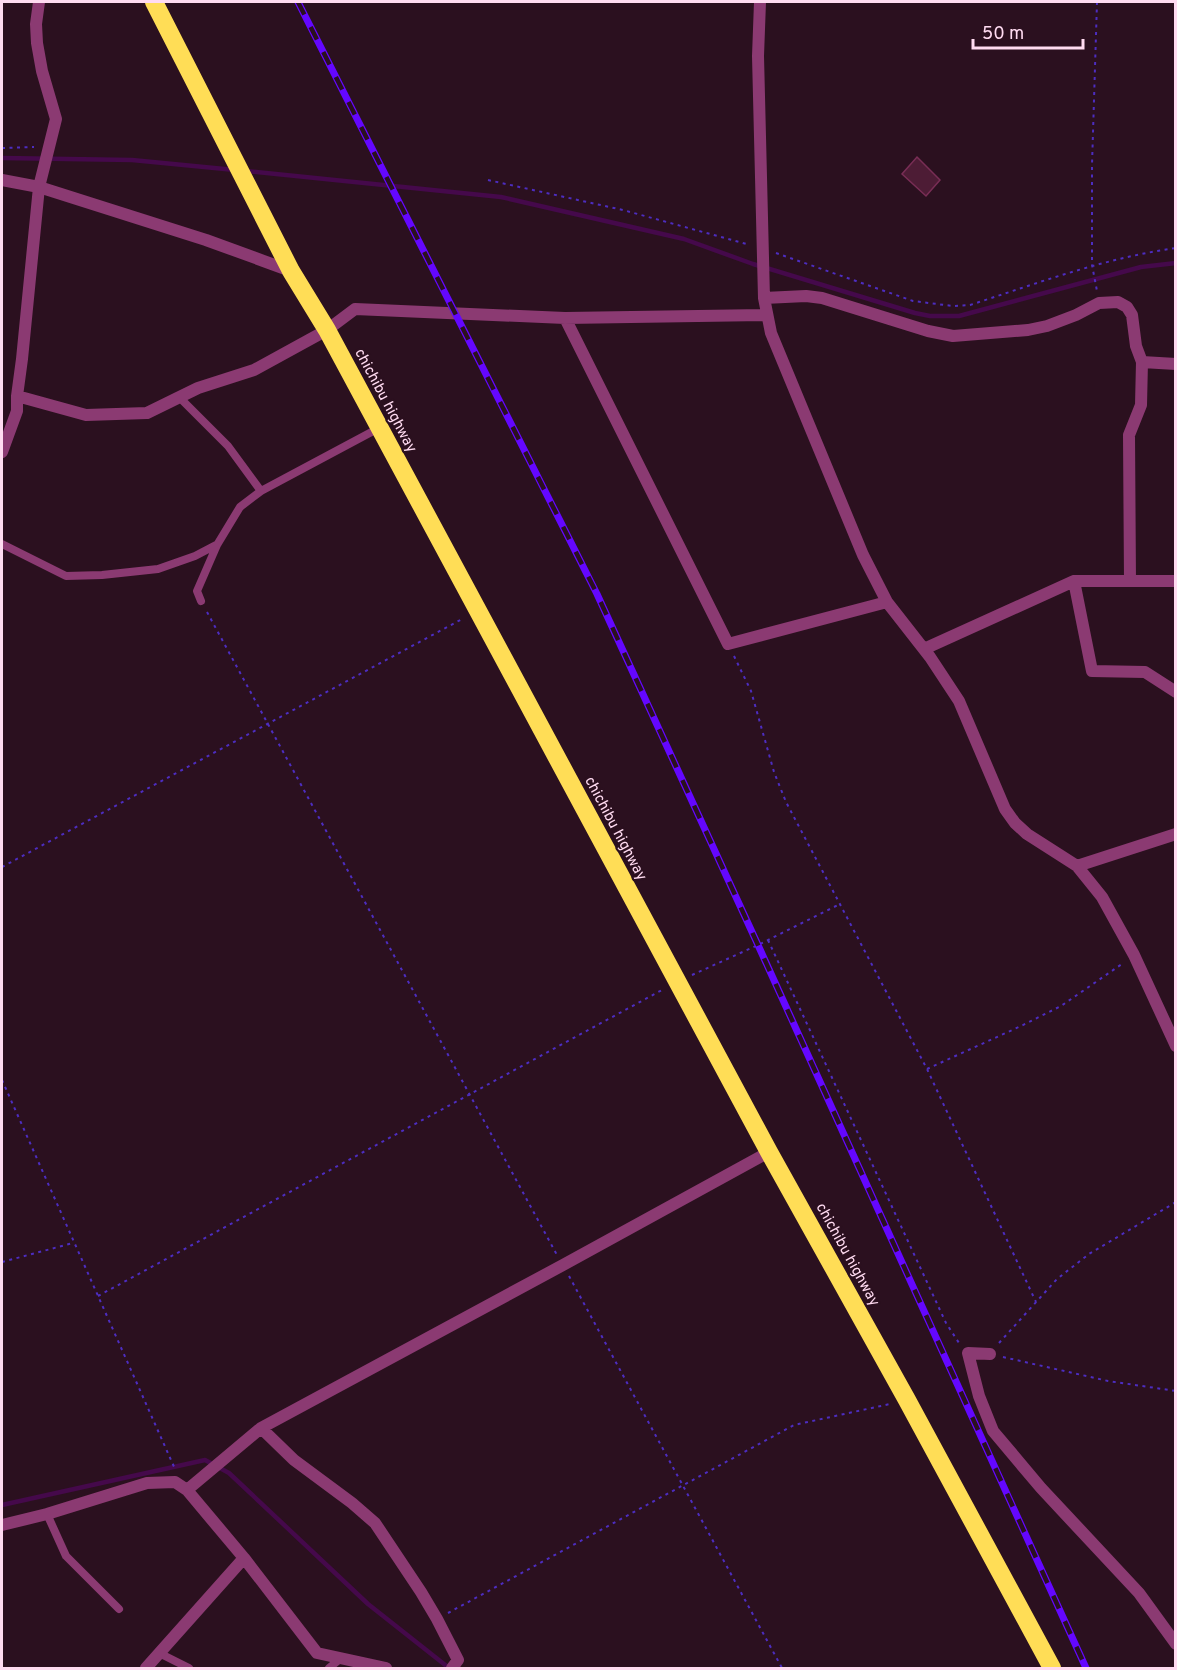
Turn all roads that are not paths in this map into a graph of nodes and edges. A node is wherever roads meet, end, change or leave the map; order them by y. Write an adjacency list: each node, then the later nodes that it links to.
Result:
1 (39, 2): 5 (street)
2 (154, 2): 6 (highway, chichibu highway)
3 (760, 2): 7 (street)
4 (2, 180): 5 (street)
5 (39, 187): 6 (street); 13 (street)
6 (291, 271): 10 (highway, chichibu highway)
7 (764, 298): 8 (street); 11 (street)
8 (766, 315): 9 (street); 24 (street)
9 (565, 318): 10 (street); 24 (street)
10 (327, 330): 14 (street); 15 (highway, chichibu highway)
11 (1142, 362): 12 (street); 21 (street)
12 (1176, 364)
13 (17, 396): 14 (street); 16 (street)
14 (179, 397): 17 (lane)
15 (379, 428): 17 (lane); 30 (highway, chichibu highway)
16 (2, 452)
17 (261, 491): 19 (lane)
18 (2, 544): 19 (lane)
19 (217, 545): 23 (lane)
20 (1074, 581): 21 (street); 25 (street); 26 (street)
21 (1130, 581): 22 (street)
22 (1176, 582)
23 (201, 601)
24 (887, 602): 25 (street)
25 (924, 649): 28 (street)
26 (1176, 692)
27 (1176, 834): 28 (street)
28 (1077, 866): 29 (street)
29 (1176, 1046)
30 (769, 1152): 32 (street); 46 (highway, chichibu highway)
31 (990, 1354): 38 (street)
32 (261, 1428): 33 (street); 41 (street)
33 (187, 1490): 34 (street); 36 (street)
34 (47, 1514): 35 (street); 37 (lane)
35 (2, 1525)
36 (244, 1558): 39 (street); 40 (street)
37 (119, 1609)
38 (1176, 1644)
39 (159, 1653): 42 (street); 43 (lane)
40 (340, 1659): 44 (lane); 45 (street)
41 (453, 1667)
42 (146, 1668)
43 (189, 1668)
44 (329, 1668)
45 (386, 1668)
46 (1052, 1668)

